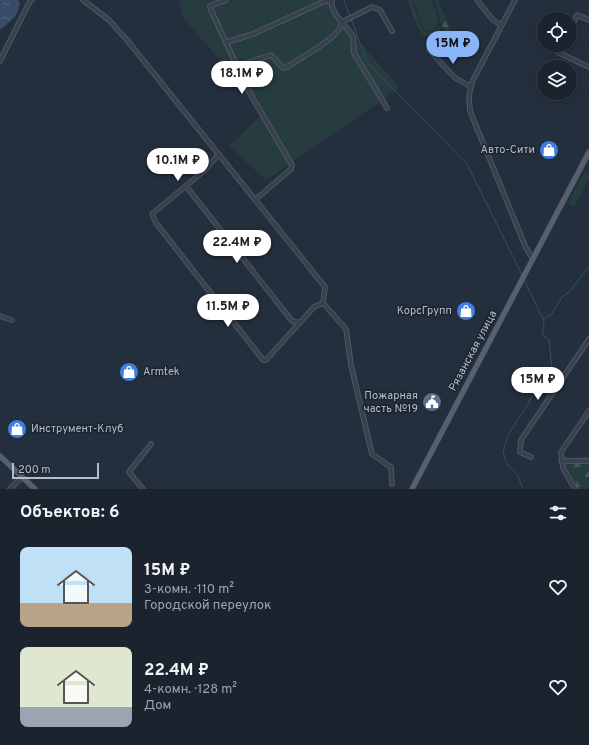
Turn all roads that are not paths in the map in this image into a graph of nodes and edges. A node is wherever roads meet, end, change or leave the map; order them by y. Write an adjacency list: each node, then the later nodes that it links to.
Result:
1 (32, 0): 15 (street)
2 (83, 0): 21 (street)
3 (226, 0): 12 (street)
4 (477, 0): 10 (street)
5 (514, 0): 10 (street)
6 (332, 1): 9 (street); 12 (street)
7 (577, 15): 8 (street)
8 (589, 20)
9 (342, 22): 11 (street); 16 (street); 19 (street)
10 (501, 25): 18 (street)
11 (392, 31)
12 (227, 42): 16 (street)
13 (429, 50): 18 (street)
14 (558, 52): 17 (street)
15 (0, 61)
16 (237, 66): 23 (street)
17 (589, 67)
18 (471, 87): 24 (street)
19 (387, 108)
20 (589, 152): 24 (main road, Рязанская улица)
21 (219, 154): 22 (street); 23 (street)
22 (186, 186): 28 (street); 28 (street)
23 (255, 200): 25 (street)
24 (533, 259): 41 (main road, Рязанская улица)
25 (322, 303): 28 (street); 37 (street)
26 (0, 316): 27 (street)
27 (12, 320)
28 (300, 323)
29 (589, 339): 33 (street)
30 (589, 411): 34 (street)
31 (151, 444): 40 (street)
32 (0, 456): 36 (main road)
33 (531, 457)
34 (561, 461): 35 (street); 42 (street)
35 (589, 461)
36 (22, 477): 38 (street); 39 (main road)
37 (392, 484)
38 (10, 489)
39 (35, 489)
40 (143, 489)
41 (412, 489)
42 (575, 489)

